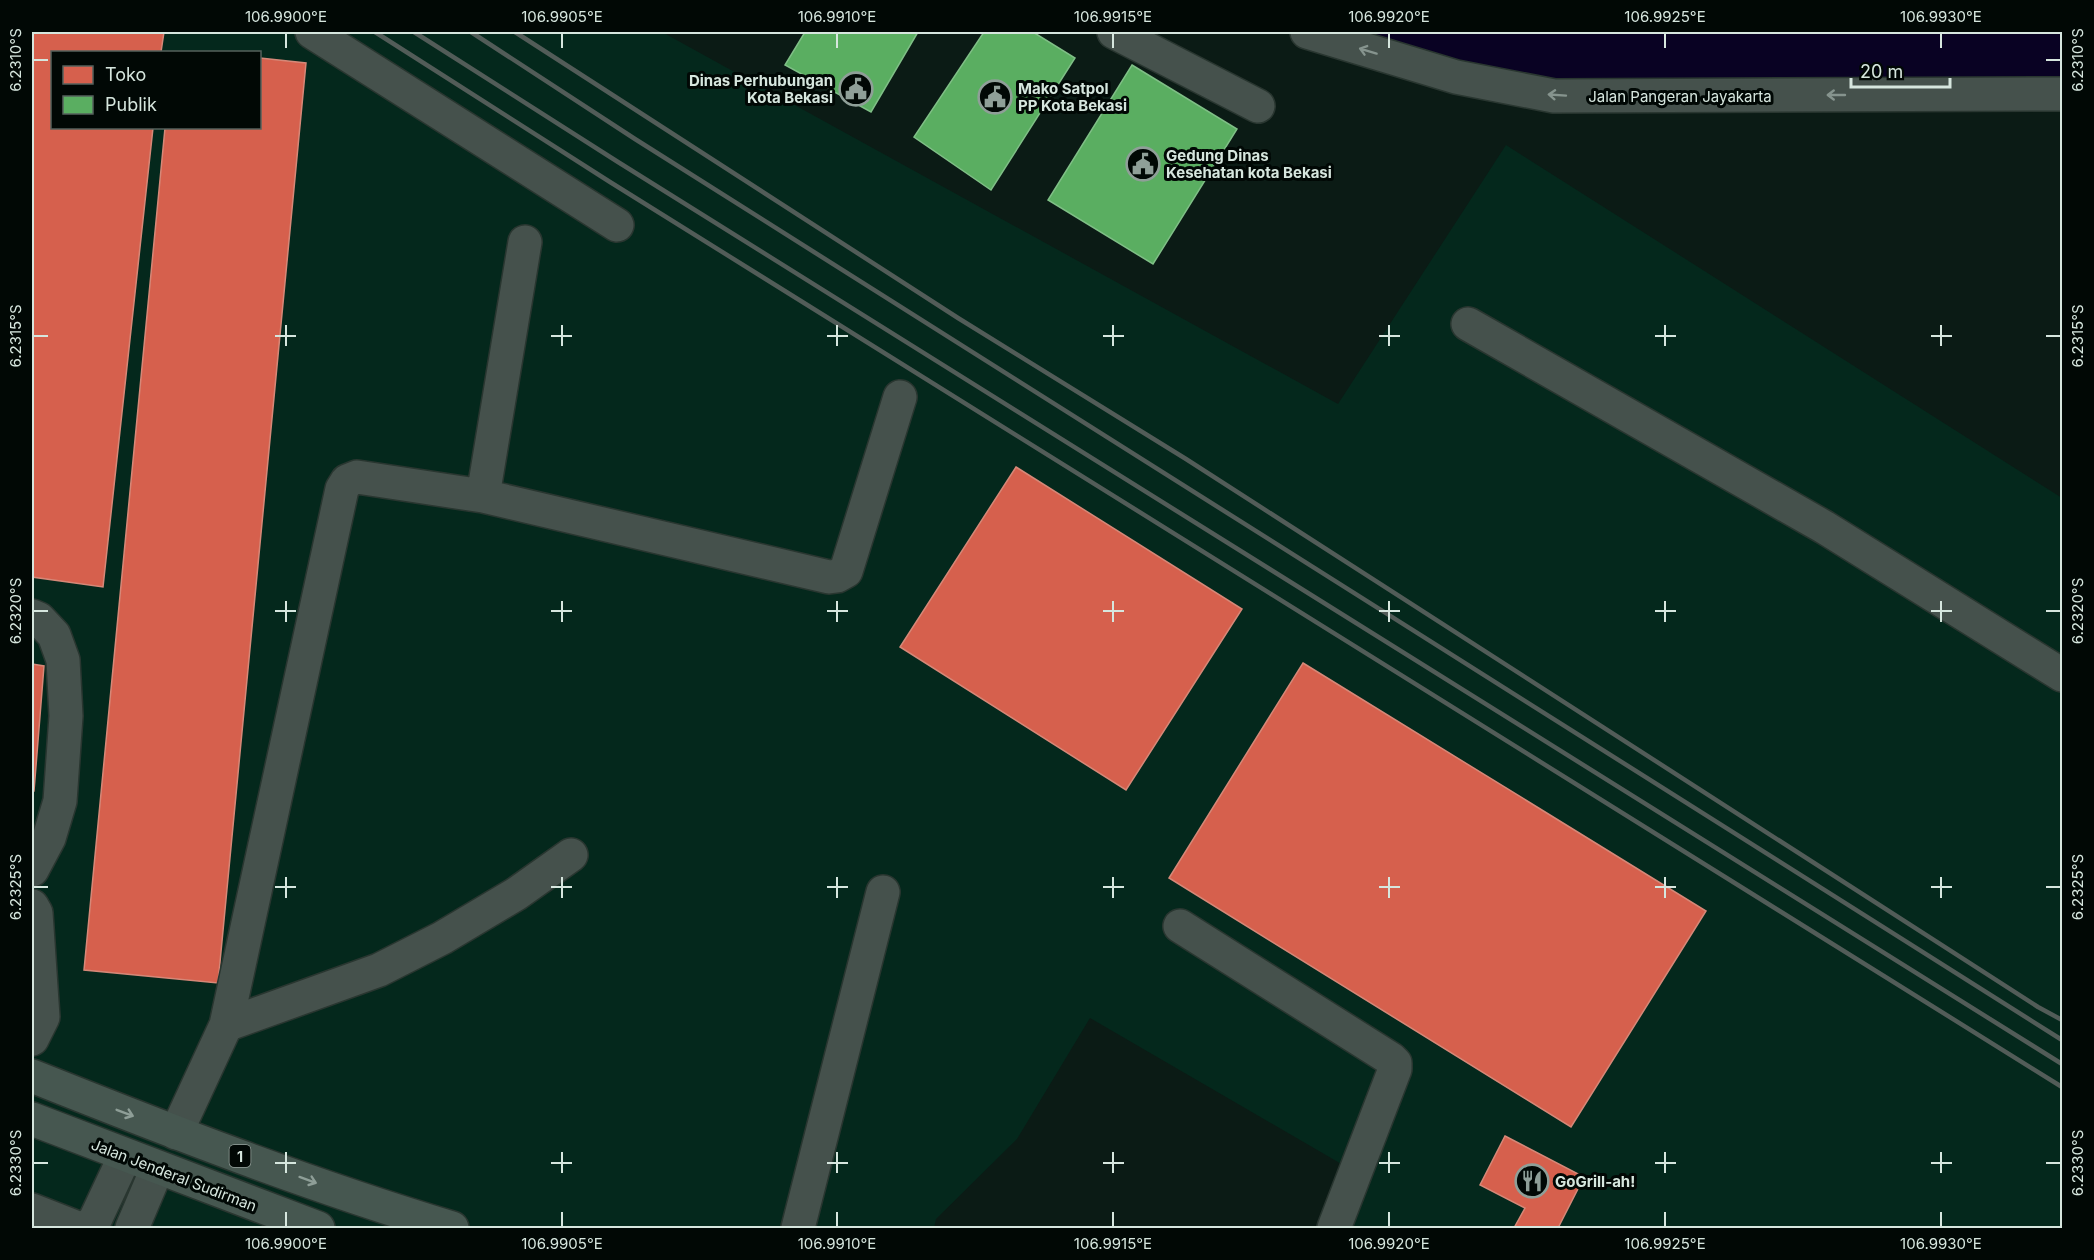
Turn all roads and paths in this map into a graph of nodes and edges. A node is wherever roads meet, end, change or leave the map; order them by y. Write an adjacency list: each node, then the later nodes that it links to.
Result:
1 (312, 32): 6 (street)
2 (1114, 32): 5 (street)
3 (1307, 32): 4 (street, Jalan Pangeran Jayakarta, one-way to 3)
4 (2062, 94)
5 (1257, 106)
6 (617, 225)
7 (525, 242): 10 (street)
8 (1468, 324): 12 (street)
9 (900, 397): 10 (street)
10 (483, 496): 18 (street)
11 (32, 616): 14 (street)
12 (2062, 675)
13 (571, 855): 18 (street)
14 (32, 870)
15 (883, 892): 32 (street)
16 (32, 906): 19 (street)
17 (1180, 926): 33 (street)
18 (226, 1025): 23 (street)
19 (32, 1039)
20 (32, 1077): 21 (highway, 1)
21 (90, 1100): 23 (highway, 1, one-way to 23); 24 (highway)
22 (32, 1119): 24 (highway, Jalan Jenderal Sudirman)
23 (176, 1133): 31 (highway, 1, one-way to 31)
24 (76, 1137): 25 (highway, Jalan Jenderal Sudirman)
25 (125, 1156): 26 (highway, Jalan Jenderal Sudirman); 28 (street)
26 (158, 1169): 29 (street); 30 (highway, Jalan Jenderal Sudirman)
27 (32, 1210): 28 (street)
28 (80, 1228)
29 (132, 1228)
30 (318, 1228)
31 (452, 1228)
32 (798, 1228)
33 (1334, 1228)

